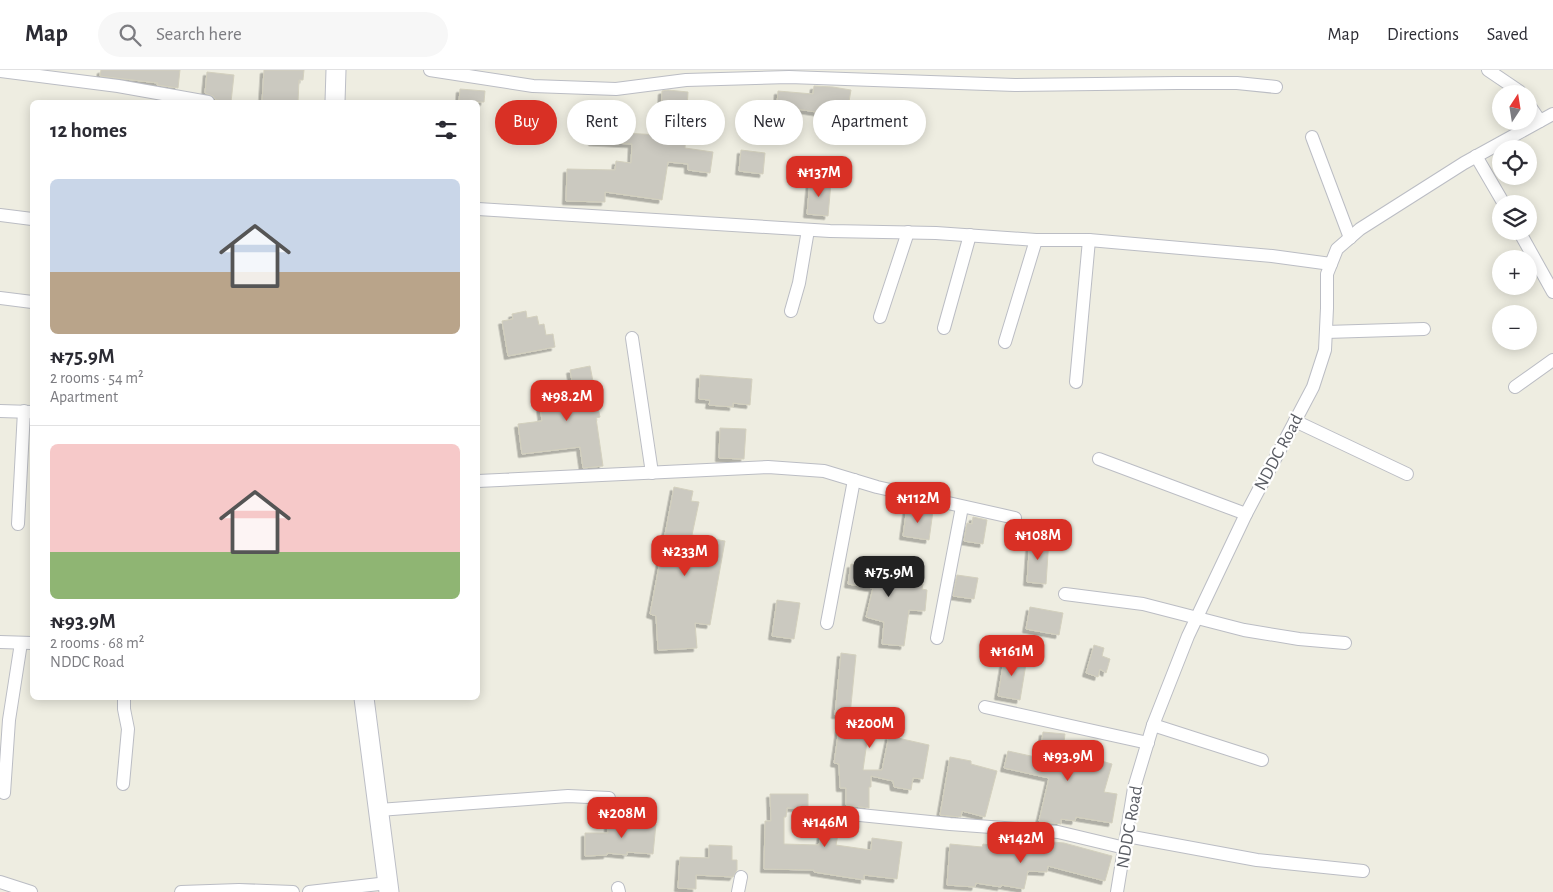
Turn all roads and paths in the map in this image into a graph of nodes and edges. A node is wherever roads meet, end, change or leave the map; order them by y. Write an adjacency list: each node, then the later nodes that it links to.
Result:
1 (336, 70): 10 (street)
2 (430, 70): 6 (street)
3 (1042, 70): 6 (street)
4 (1488, 70): 7 (street)
5 (0, 71): 9 (street)
6 (1046, 84): 8 (street)
7 (1510, 85)
8 (1276, 87)
9 (197, 100)
10 (335, 100)
11 (1553, 114): 13 (street, NDDC Road)
12 (1538, 118): 13 (street)
13 (1540, 121): 15 (street, NDDC Road)
14 (1312, 137): 23 (street)
15 (1476, 156): 16 (street); 23 (street, NDDC Road)
16 (1499, 195)
17 (480, 209): 20 (street)
18 (0, 215): 19 (street)
19 (30, 219)
20 (808, 230): 21 (street); 31 (street)
21 (908, 232): 22 (street); 32 (street)
22 (970, 235): 24 (street); 33 (street)
23 (1350, 238): 27 (street, NDDC Road)
24 (1036, 240): 25 (street); 37 (street)
25 (1088, 240): 27 (street); 39 (street)
26 (1524, 240): 28 (street)
27 (1331, 264): 35 (street, NDDC Road)
28 (1553, 292)
29 (0, 298): 30 (street)
30 (30, 302)
31 (791, 311)
32 (880, 317)
33 (944, 328)
34 (1424, 329): 35 (street)
35 (1326, 332): 43 (street, NDDC Road)
36 (632, 338): 45 (street)
37 (1005, 342)
38 (1553, 360): 40 (street)
39 (1076, 382)
40 (1515, 387)
41 (0, 411): 42 (street)
42 (28, 412): 52 (street)
43 (1295, 421): 46 (street); 50 (street, NDDC Road)
44 (1099, 459): 50 (street)
45 (652, 473): 47 (street); 48 (street)
46 (1407, 474)
47 (854, 480): 49 (street); 55 (street)
48 (480, 481)
49 (962, 507): 51 (street); 56 (street)
50 (1246, 514): 54 (street, NDDC Road)
51 (1016, 518)
52 (18, 524)
53 (1065, 594): 54 (street)
54 (1196, 618): 59 (street); 63 (street, NDDC Road)
55 (827, 623)
56 (937, 638)
57 (0, 642): 58 (street)
58 (27, 643): 67 (street)
59 (1344, 643)
60 (124, 700): 66 (street)
61 (364, 700): 69 (street)
62 (985, 706): 64 (street)
63 (1153, 725): 64 (street, NDDC Road); 65 (street)
64 (1148, 742): 71 (street, NDDC Road)
65 (1262, 760)
66 (123, 784)
67 (4, 793)
68 (609, 798): 69 (street)
69 (379, 810): 75 (street)
70 (840, 813): 71 (street)
71 (1126, 842): 72 (street); 81 (street, NDDC Road)
72 (1363, 871)
73 (741, 877): 80 (street)
74 (0, 882): 76 (street)
75 (388, 887): 79 (street)
76 (31, 892)
77 (181, 892): 78 (street)
78 (293, 892)
79 (309, 892)
80 (738, 892)
81 (1117, 892)

